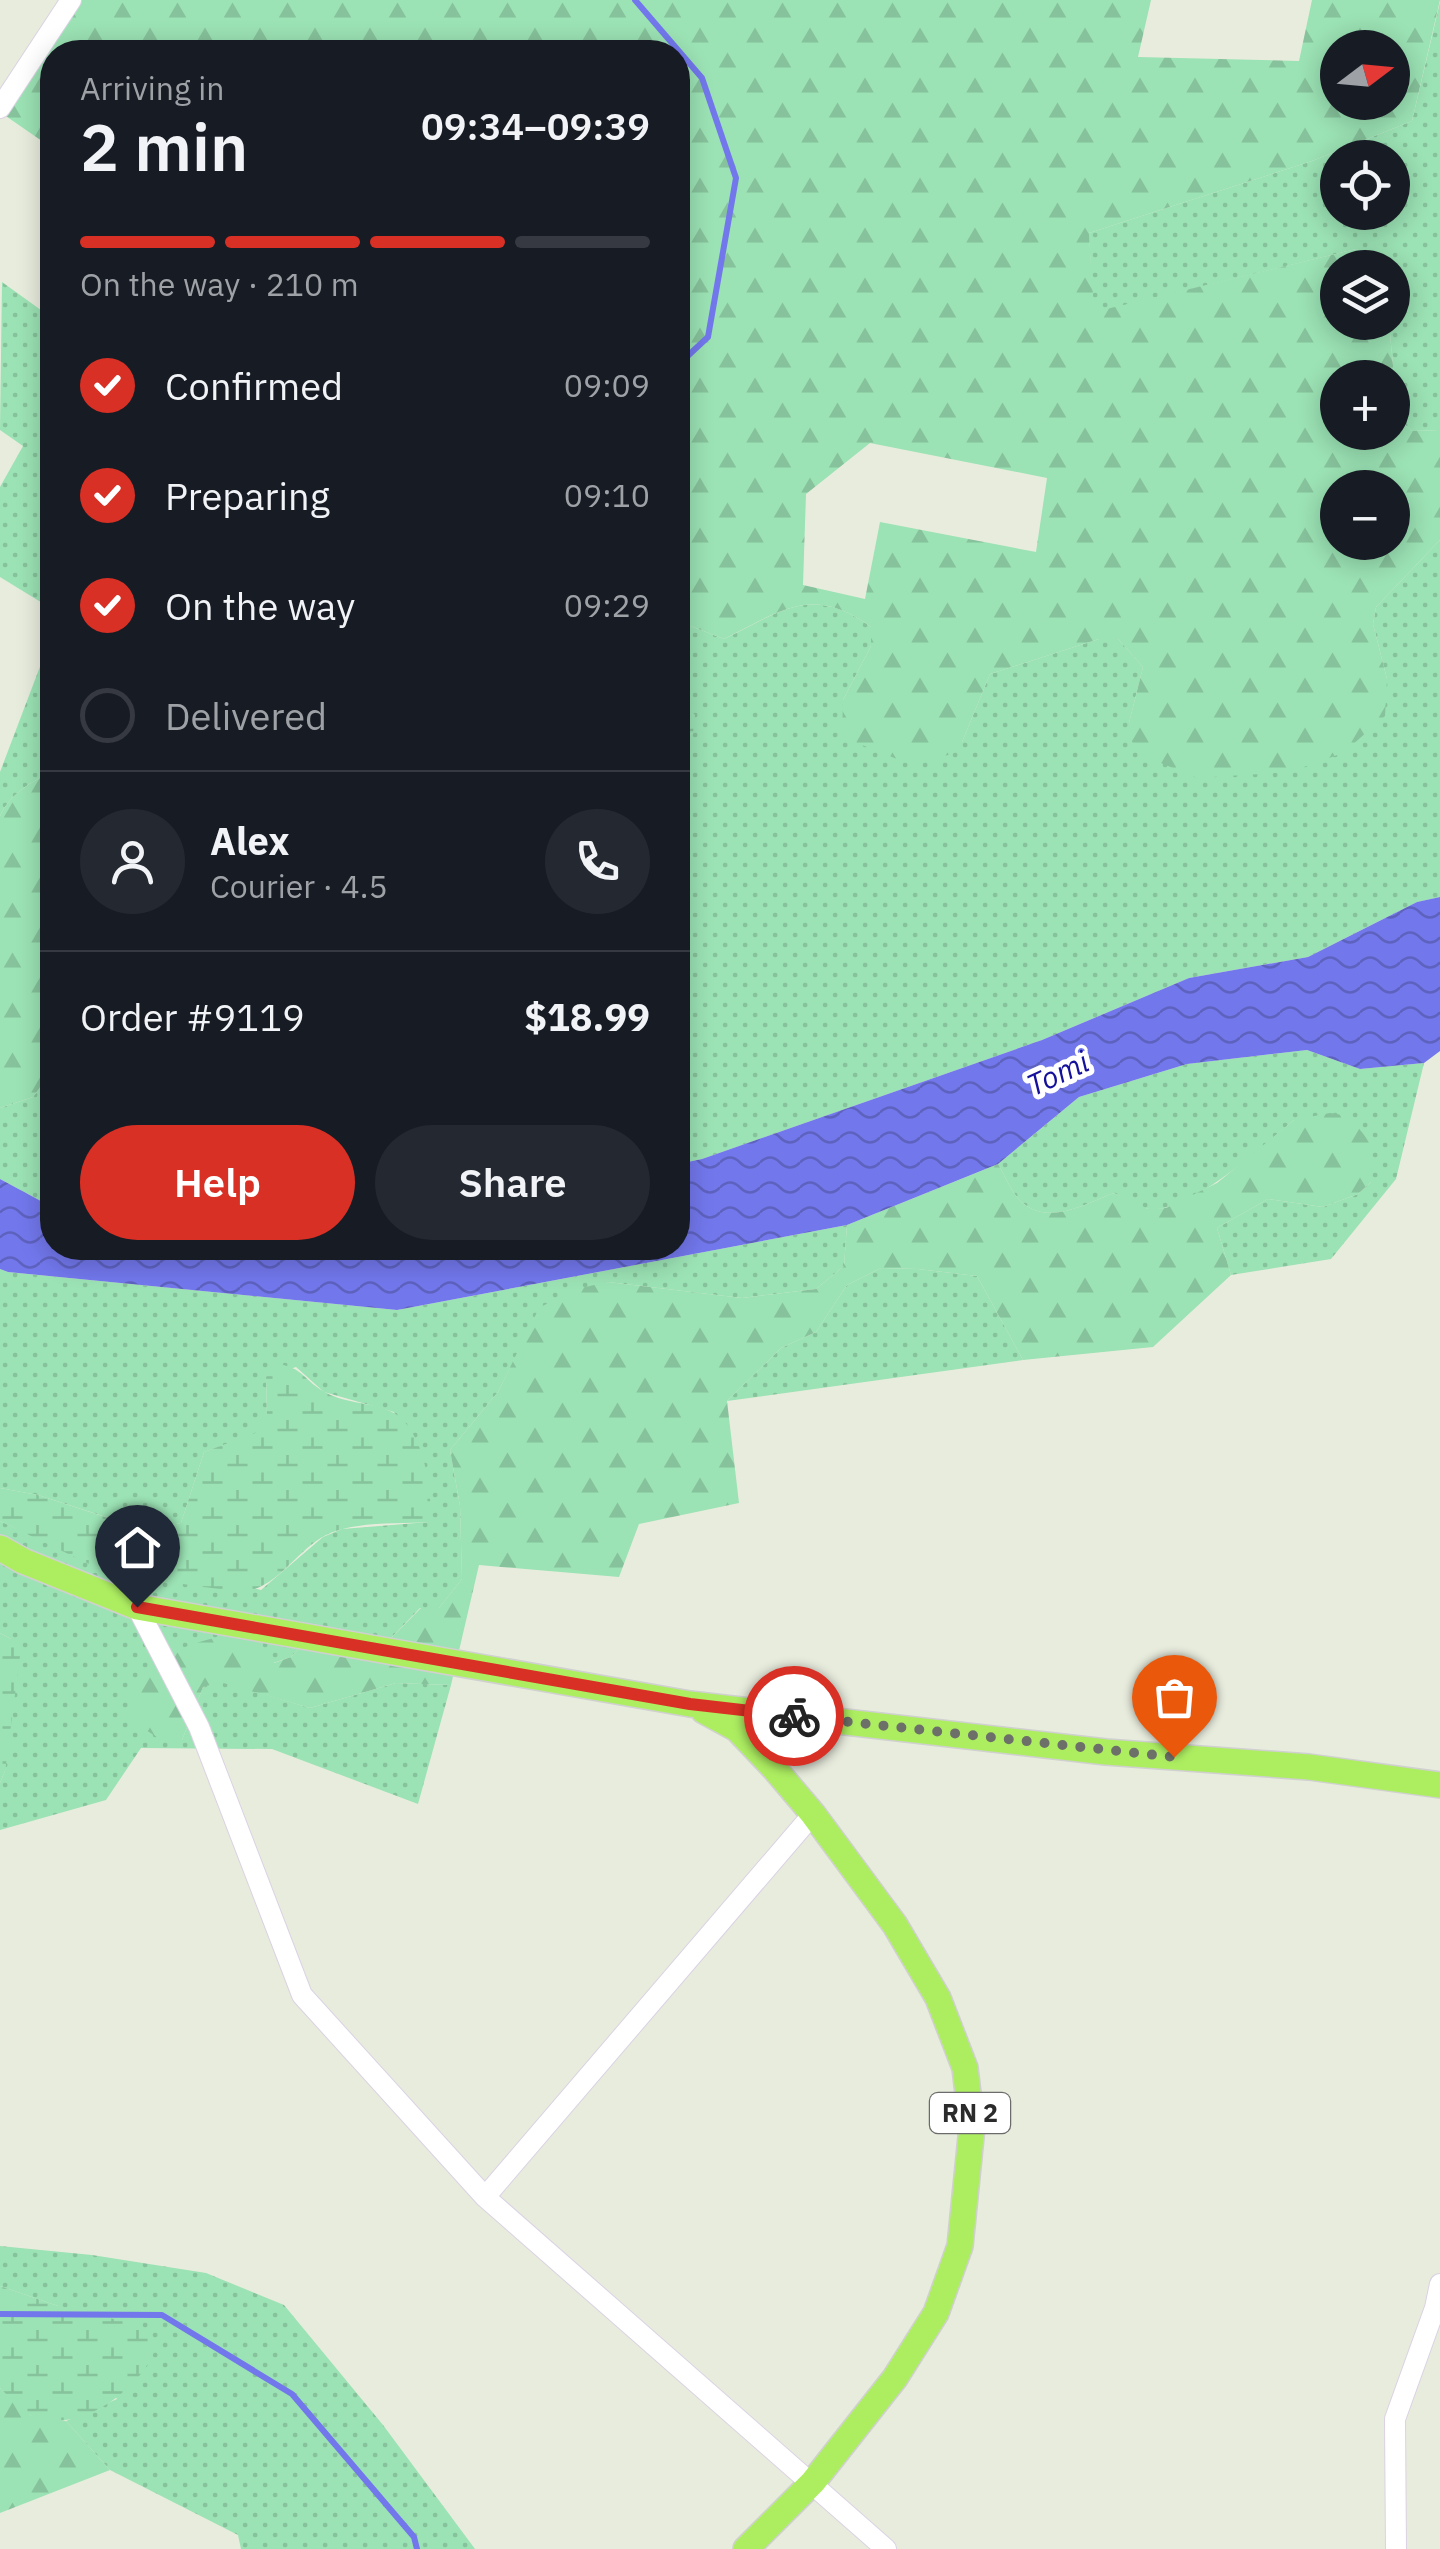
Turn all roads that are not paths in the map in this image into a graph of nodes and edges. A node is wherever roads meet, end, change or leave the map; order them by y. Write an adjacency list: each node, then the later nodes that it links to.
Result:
1 (71, 0): 2 (street)
2 (45, 40)
3 (40, 47): 4 (street)
4 (0, 108)
5 (0, 1548): 6 (main road, RN 2)
6 (137, 1607): 7 (main road, RN 2); 10 (street)
7 (690, 1704): 8 (main road); 9 (main road, RN 2)
8 (1440, 1785)
9 (813, 1814): 10 (street); 12 (main road, RN 2)
10 (485, 2197): 12 (street)
11 (1440, 2284): 15 (street)
12 (814, 2482): 13 (main road, RN 2); 14 (street)
13 (746, 2549)
14 (886, 2549)
15 (1396, 2549)

